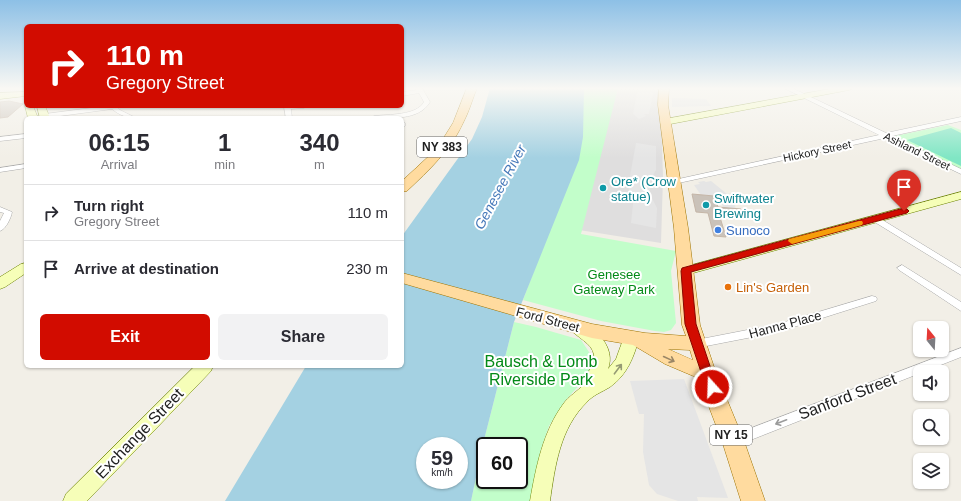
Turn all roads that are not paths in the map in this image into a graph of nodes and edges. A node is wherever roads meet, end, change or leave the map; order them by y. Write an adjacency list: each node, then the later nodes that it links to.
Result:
1 (80, 111): 9 (street)
2 (119, 111): 10 (street)
3 (416, 111): 11 (street)
4 (452, 111): 20 (main road, NY 383)
5 (462, 111): 22 (main road, NY 383)
6 (664, 111): 13 (main road, NY 15)
7 (722, 111): 13 (street)
8 (835, 111): 15 (street, Ashland Street)
9 (51, 116)
10 (129, 116)
11 (399, 116)
12 (961, 119): 15 (street, Hickory Street)
13 (665, 122): 21 (main road, NY 15)
14 (24, 136): 16 (street)
15 (885, 136): 19 (street, Ashland Street); 21 (street, Hickory Street)
16 (0, 139)
17 (24, 166): 18 (street)
18 (0, 170)
19 (961, 172)
20 (404, 174)
21 (674, 182): 29 (main road, NY 15)
22 (404, 186)
23 (961, 195): 25 (street)
24 (0, 209): 26 (street)
25 (876, 219): 29 (street); 30 (street)
26 (0, 228)
27 (902, 268): 34 (street)
28 (24, 269): 32 (street)
29 (686, 271): 37 (main road, NY 15)
30 (961, 272)
31 (404, 279): 35 (main road, Ford Street)
32 (0, 285)
33 (872, 299): 37 (street, Hanna Place)
34 (961, 307)
35 (571, 325): 36 (main road, Ford Street); 41 (street)
36 (634, 338): 37 (main road, Ford Street); 40 (main road, one-way to 40); 41 (street, one-way to 36)
37 (696, 344): 40 (main road, NY 15)
38 (961, 352): 42 (street, Sanford Street, one-way to 42)
39 (203, 368): 43 (street, Exchange Street)
40 (706, 374): 42 (main road, NY 15)
41 (590, 388): 44 (street)
42 (733, 440): 45 (main road, NY 15)
43 (74, 501)
44 (540, 501)
45 (753, 501)

